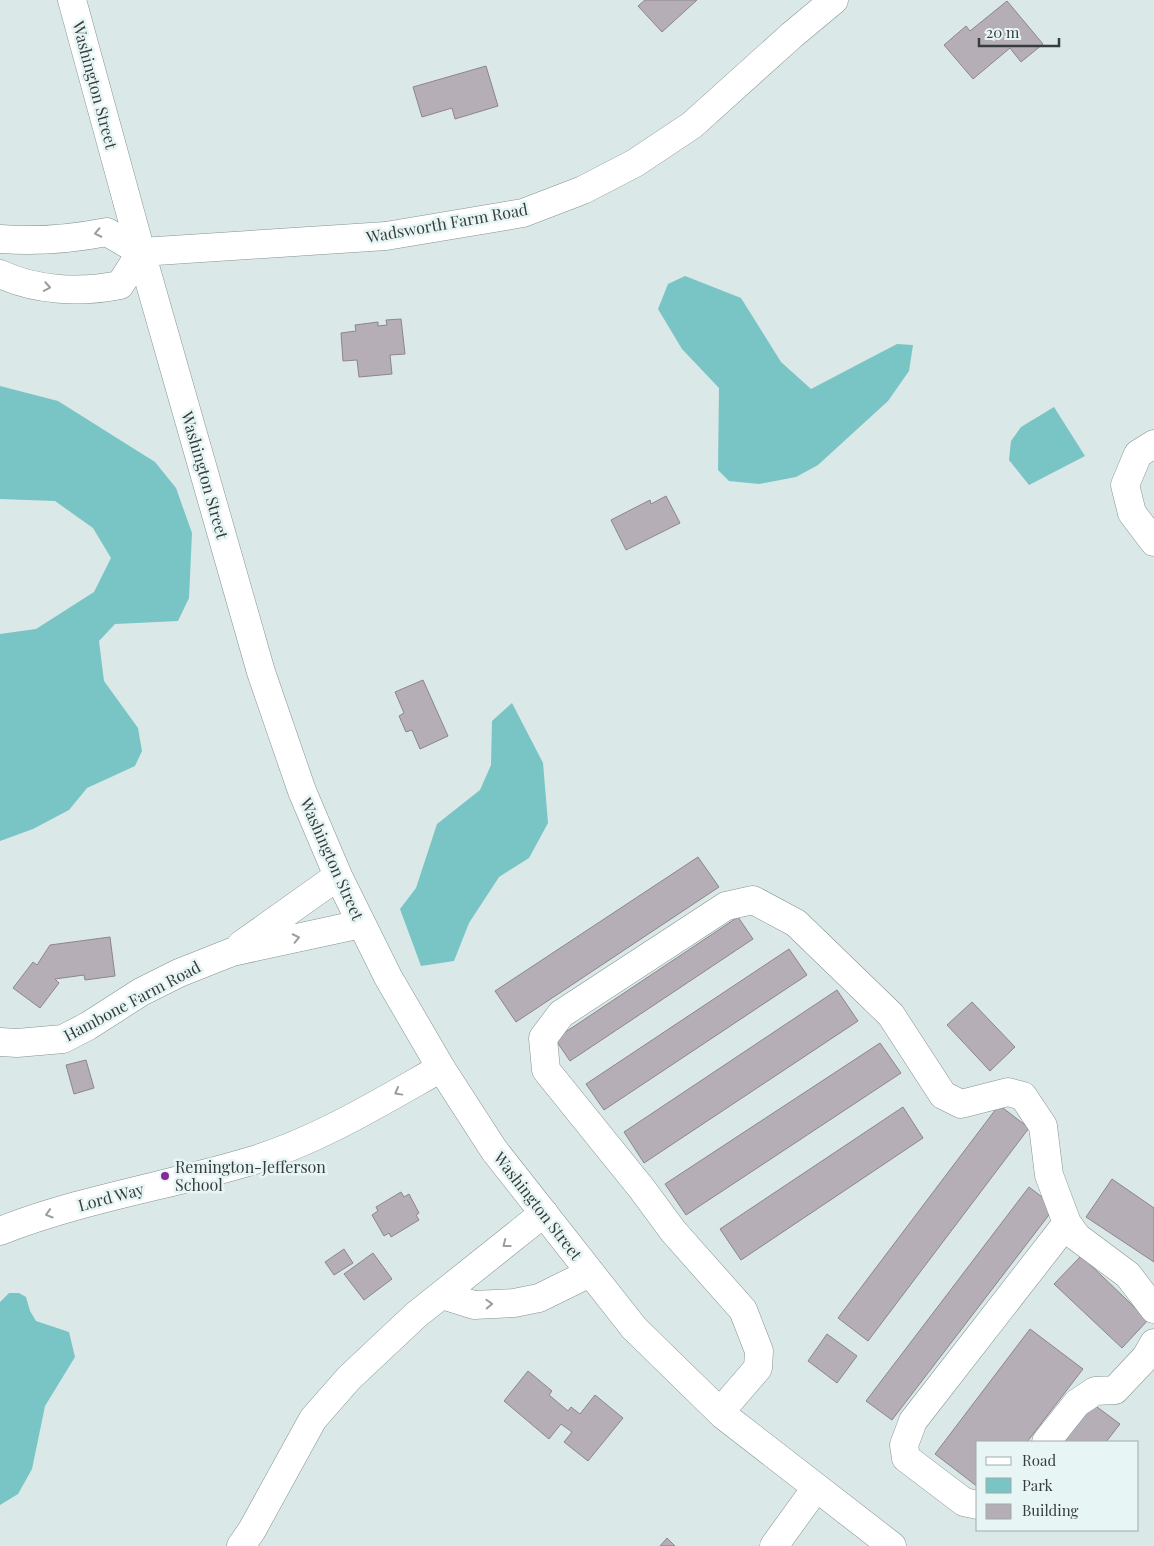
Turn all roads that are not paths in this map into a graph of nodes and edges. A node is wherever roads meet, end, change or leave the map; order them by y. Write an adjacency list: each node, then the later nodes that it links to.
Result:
1 (72, 0): 4 (street, Washington Street)
2 (834, 0): 4 (street, Wadsworth Farm Road)
3 (0, 239): 4 (street, one-way to 3)
4 (141, 252): 5 (street, one-way to 4); 8 (street, Washington Street)
5 (0, 274)
6 (1154, 444): 7 (street)
7 (1154, 542)
8 (338, 876): 9 (street, Washington Street); 10 (street, Hambone Farm Road)
9 (361, 924): 10 (street, Hambone Farm Road, one-way to 9); 12 (street, Washington Street)
10 (232, 952): 11 (street, Hambone Farm Road)
11 (0, 1042)
12 (441, 1068): 13 (street, Washington Street); 15 (street, Lord Way, one-way to 15)
13 (544, 1214): 16 (street, Washington Street); 17 (street, one-way to 17)
14 (1067, 1223): 18 (street); 20 (street); 23 (street)
15 (0, 1231)
16 (590, 1273): 17 (street, one-way to 16); 20 (street, Washington Street)
17 (442, 1295): 24 (street)
18 (1154, 1309)
19 (1154, 1343): 21 (street)
20 (720, 1412): 22 (street, Washington Street)
21 (1047, 1441)
22 (816, 1488): 25 (street); 26 (street, Washington Street)
23 (976, 1505)
24 (250, 1541)
25 (774, 1546)
26 (892, 1546)

